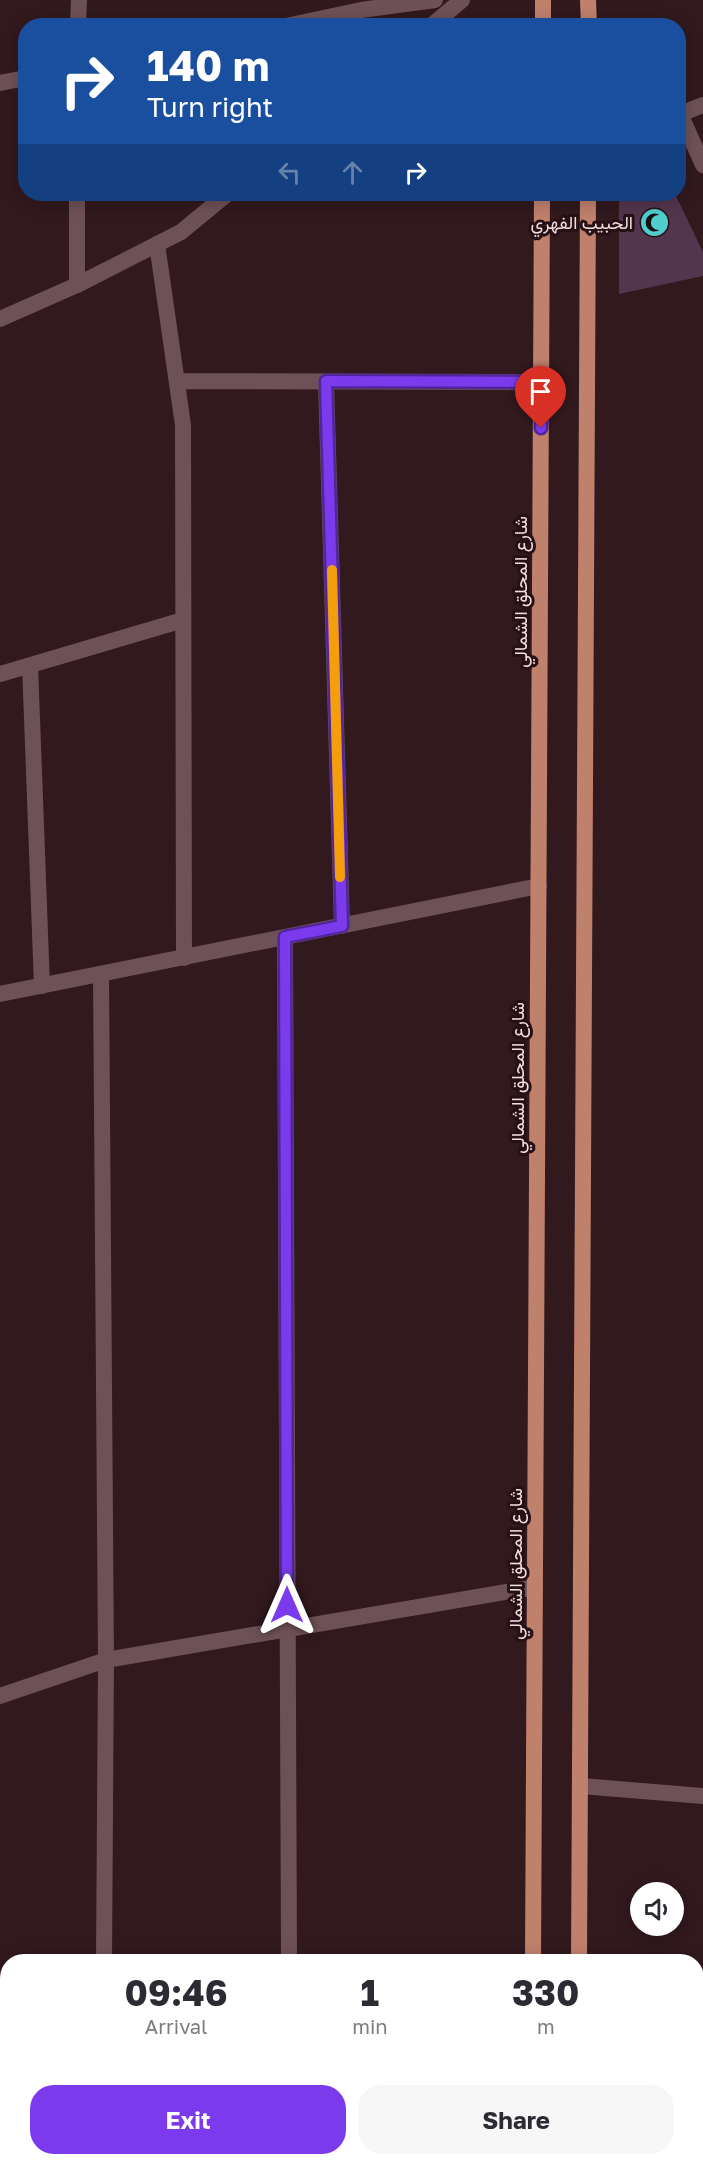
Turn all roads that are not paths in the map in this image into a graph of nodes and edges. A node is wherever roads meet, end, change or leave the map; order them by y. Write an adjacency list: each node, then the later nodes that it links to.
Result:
1 (79, 0): 5 (street)
2 (435, 0): 6 (street)
3 (462, 0): 7 (street)
4 (543, 0): 8 (highway)
5 (78, 18)
6 (323, 18)
7 (441, 18)
8 (543, 18)
9 (18, 80): 10 (street)
10 (0, 83)
11 (703, 105): 12 (street)
12 (686, 110)
13 (686, 127): 14 (street)
14 (703, 165)
15 (78, 201): 20 (street)
16 (219, 201): 19 (street)
17 (542, 201): 24 (highway, شارع المحلق الشمالي)
18 (588, 201): 39 (highway)
19 (156, 244): 20 (street); 22 (street)
20 (78, 285): 21 (street)
21 (0, 318)
22 (177, 381): 23 (street); 25 (street)
23 (326, 381): 24 (street); 29 (street)
24 (542, 382): 28 (highway, شارع المحلق الشمالي)
25 (183, 620): 26 (street); 31 (street)
26 (30, 665): 27 (street); 33 (street)
27 (0, 674)
28 (539, 886): 29 (street); 35 (highway, شارع المحلق الشمالي)
29 (342, 926): 30 (street)
30 (285, 937): 31 (street); 36 (street)
31 (184, 958): 32 (street)
32 (101, 974): 33 (street); 37 (street)
33 (42, 986): 34 (street)
34 (0, 994)
35 (535, 1587): 36 (street); 43 (highway, شارع المحلق الشمالي)
36 (287, 1629): 37 (street); 42 (street)
37 (106, 1660): 38 (street); 41 (street)
38 (0, 1696)
39 (581, 1786): 40 (street); 44 (highway)
40 (703, 1796)
41 (104, 1954)
42 (289, 1954)
43 (533, 1954)
44 (579, 1954)

